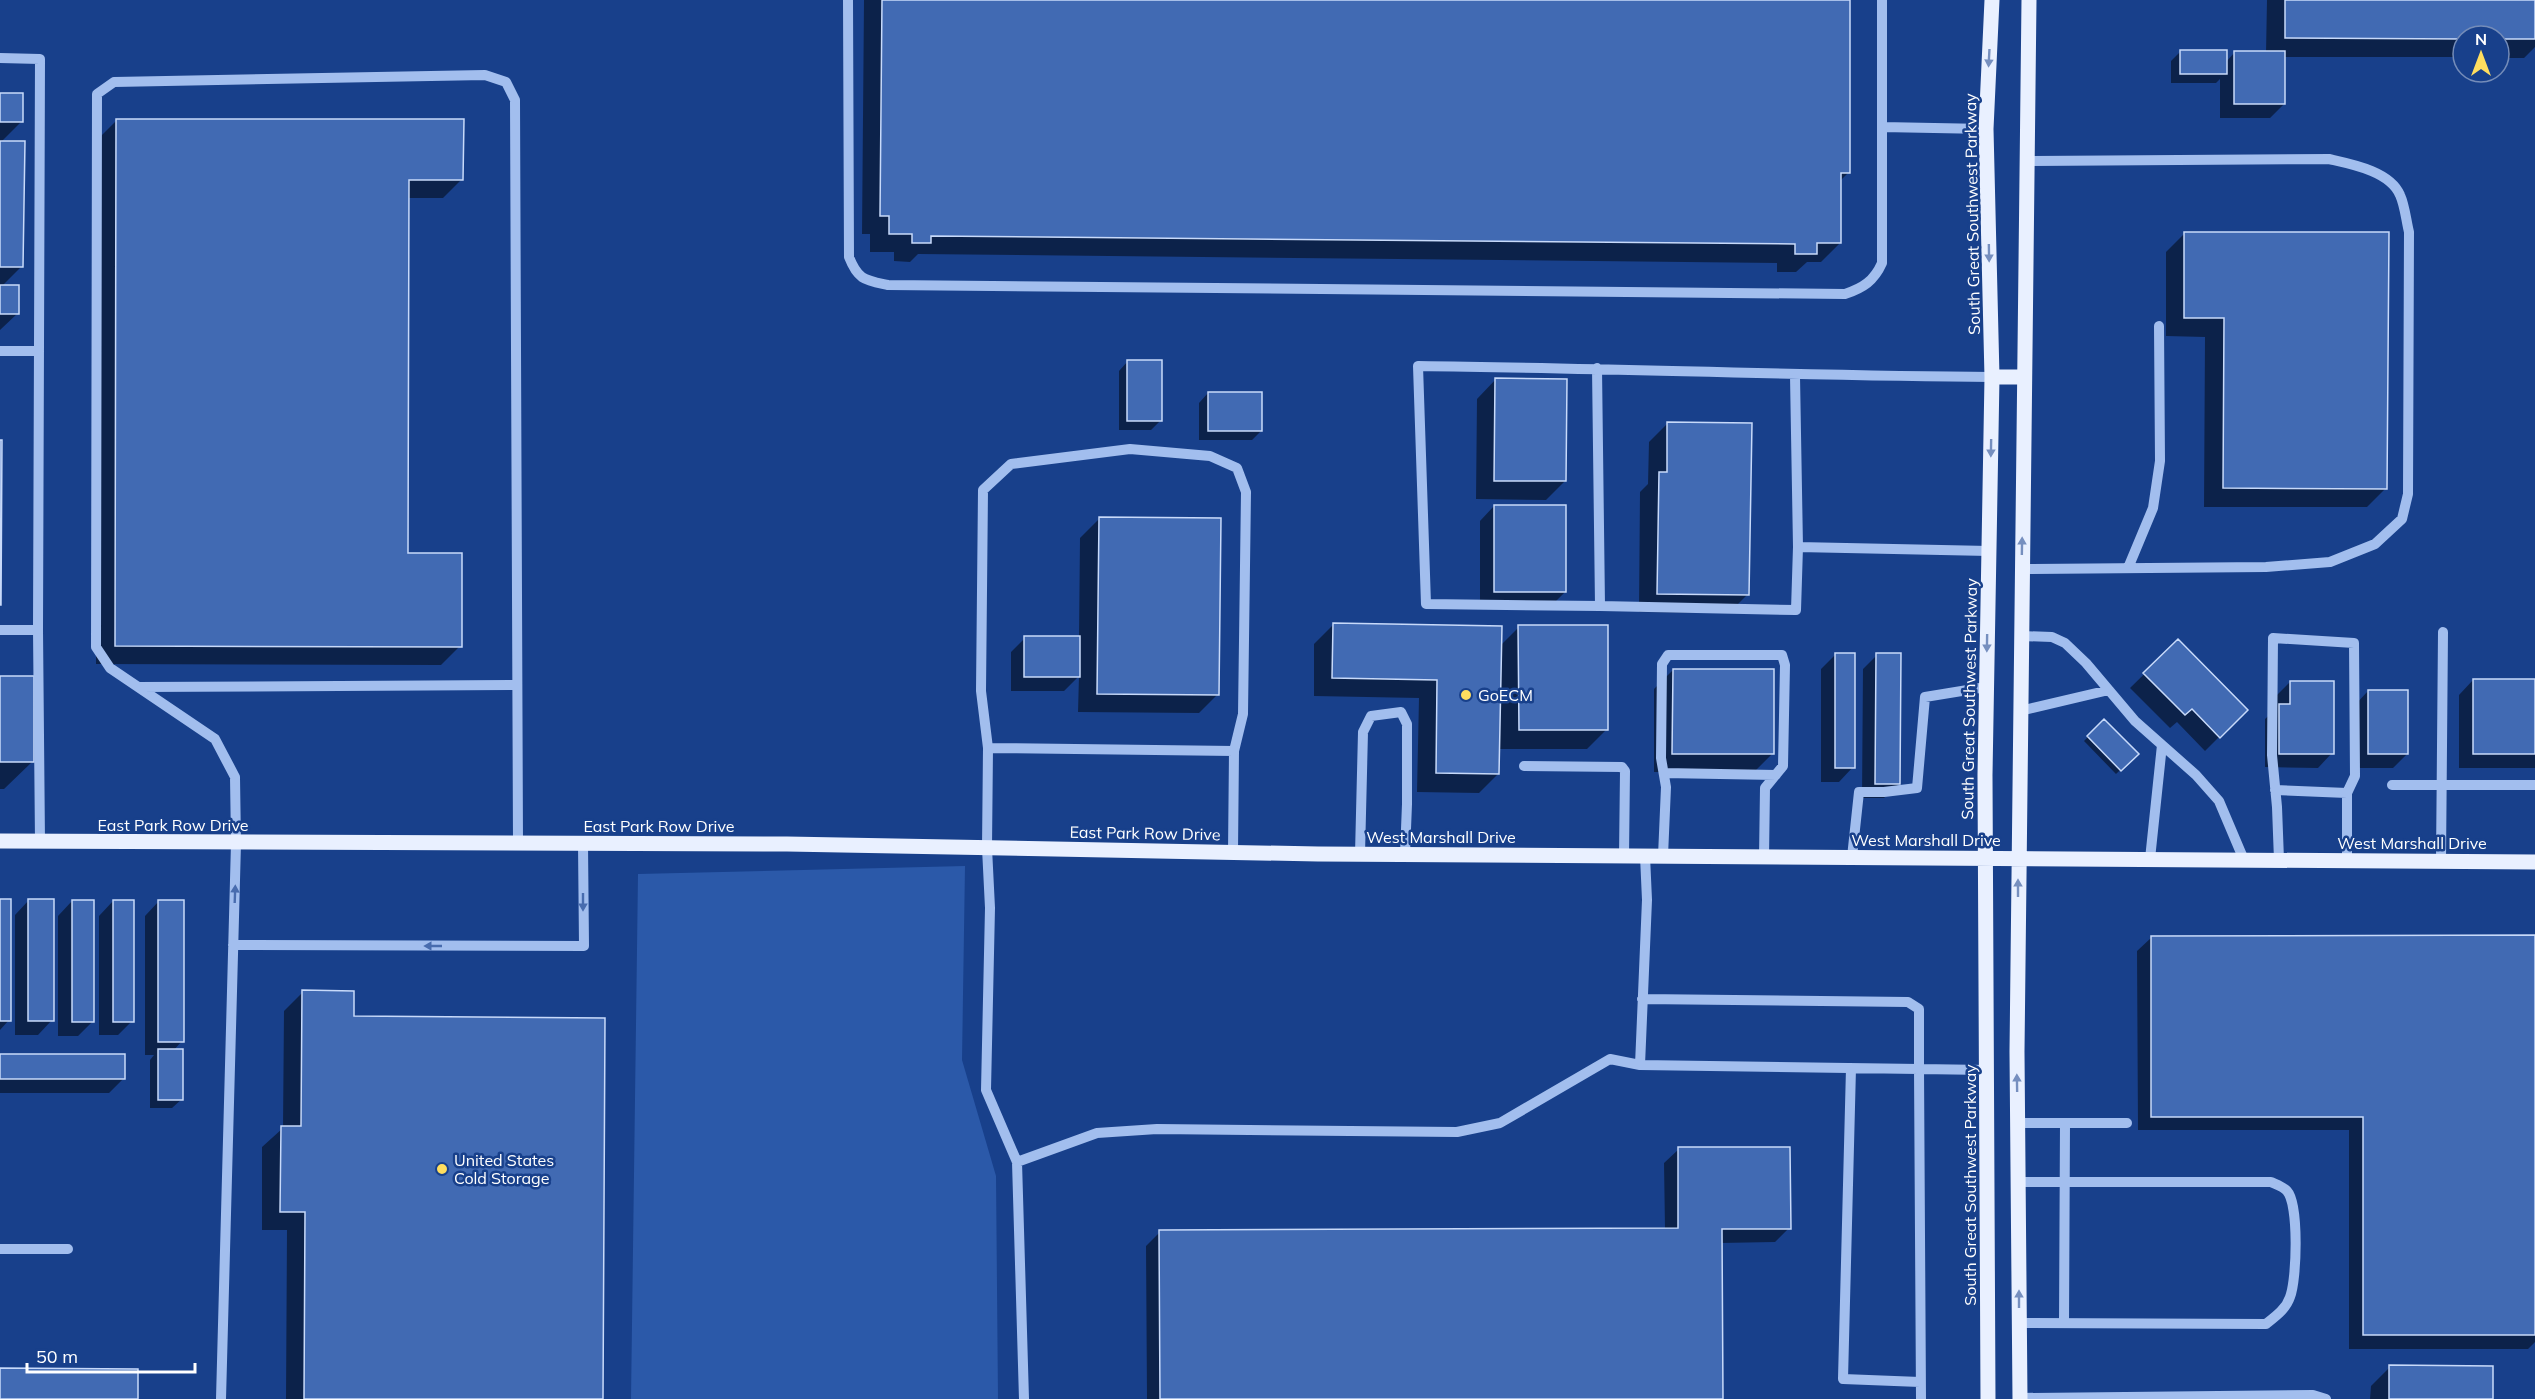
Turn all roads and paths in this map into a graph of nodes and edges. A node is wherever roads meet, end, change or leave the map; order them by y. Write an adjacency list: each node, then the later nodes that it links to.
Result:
1 (848, 0): 6 (lane)
2 (1882, 0): 6 (lane)
3 (1992, 0): 7 (main road, South Great Southwest Parkway, one-way to 7)
4 (2028, 0): 8 (main road)
5 (0, 58): 11 (lane)
6 (1882, 127): 7 (lane)
7 (1986, 129): 14 (main road, South Great Southwest Parkway, one-way to 14)
8 (2026, 160): 15 (main road); 18 (lane)
9 (2159, 326): 18 (lane)
10 (0, 351): 11 (lane)
11 (39, 351): 22 (lane)
12 (1597, 368): 13 (lane); 20 (lane); 20 (lane)
13 (1796, 376): 14 (lane); 16 (lane)
14 (1992, 377): 15 (main road); 17 (main road, South Great Southwest Parkway, one-way to 17)
15 (2023, 377): 19 (main road, one-way to 15)
16 (1798, 547): 17 (lane); 20 (lane)
17 (1989, 551): 27 (main road, South Great Southwest Parkway, one-way to 27)
18 (2128, 568): 19 (lane)
19 (2021, 569): 24 (main road)
20 (1600, 606)
21 (0, 630): 22 (lane)
22 (38, 630): 42 (lane)
23 (2443, 632): 38 (lane)
24 (2021, 636): 28 (lane); 29 (main road)
25 (517, 686): 26 (lane); 26 (lane); 44 (lane)
26 (139, 687): 43 (lane)
27 (1986, 687): 55 (lane); 56 (main road, South Great Southwest Parkway)
28 (2109, 690): 29 (lane); 30 (lane)
29 (2020, 711): 57 (main road)
30 (2162, 745): 58 (lane); 59 (lane)
31 (988, 748): 32 (lane); 32 (lane); 46 (lane)
32 (1234, 751): 47 (lane)
33 (1524, 766): 51 (lane)
34 (1664, 773): 35 (lane); 35 (lane); 53 (lane)
35 (1776, 775): 54 (lane)
36 (2392, 785): 38 (lane)
37 (2535, 785): 38 (lane)
38 (2442, 786): 62 (lane)
39 (2275, 790): 40 (lane); 40 (lane); 60 (lane)
40 (2347, 793): 61 (lane)
41 (0, 841): 42 (main road, East Park Row Drive)
42 (40, 842): 43 (main road, East Park Row Drive)
43 (236, 843): 44 (main road, East Park Row Drive); 64 (lane, one-way to 43)
44 (518, 844): 45 (main road, East Park Row Drive)
45 (583, 844): 46 (main road, East Park Row Drive); 64 (lane, one-way to 64)
46 (987, 848): 47 (main road, East Park Row Drive); 73 (lane)
47 (1233, 852): 48 (main road, East Park Row Drive)
48 (1318, 854): 49 (main road, West Marshall Drive)
49 (1360, 854): 50 (main road, West Marshall Drive); 50 (lane)
50 (1405, 854): 51 (main road, West Marshall Drive)
51 (1624, 856): 52 (main road, West Marshall Drive)
52 (1645, 856): 53 (main road, West Marshall Drive); 65 (lane)
53 (1663, 856): 54 (main road, West Marshall Drive)
54 (1764, 857): 55 (main road, West Marshall Drive)
55 (1852, 857): 56 (main road, West Marshall Drive)
56 (1985, 858): 57 (main road, West Marshall Drive); 69 (main road, South Great Southwest Parkway)
57 (2019, 859): 58 (main road, West Marshall Drive); 70 (main road, one-way to 57)
58 (2150, 859): 59 (main road, West Marshall Drive)
59 (2244, 860): 60 (main road, West Marshall Drive)
60 (2279, 860): 61 (main road, West Marshall Drive)
61 (2347, 860): 62 (main road, West Marshall Drive)
62 (2442, 861): 63 (main road, West Marshall Drive)
63 (2535, 862)
64 (233, 945): 81 (lane)
65 (1642, 999): 66 (lane); 68 (lane)
66 (1640, 1065): 67 (lane); 73 (lane)
67 (1851, 1068): 68 (lane); 80 (lane)
68 (1919, 1069): 69 (lane); 80 (lane)
69 (1987, 1070): 84 (main road, South Great Southwest Parkway)
70 (2018, 1123): 71 (lane); 75 (main road)
71 (2066, 1123): 72 (lane); 74 (lane)
72 (2127, 1123)
73 (1017, 1162): 82 (lane)
74 (2064, 1181): 75 (lane); 79 (lane); 79 (lane)
75 (2018, 1182): 78 (main road, one-way to 75)
76 (0, 1249): 77 (lane)
77 (68, 1249)
78 (2019, 1323): 79 (lane); 85 (main road)
79 (2064, 1323)
80 (1920, 1382): 83 (lane)
81 (221, 1399)
82 (1024, 1399)
83 (1921, 1399)
84 (1988, 1399)
85 (2020, 1399): 86 (lane)
86 (2326, 1399)

